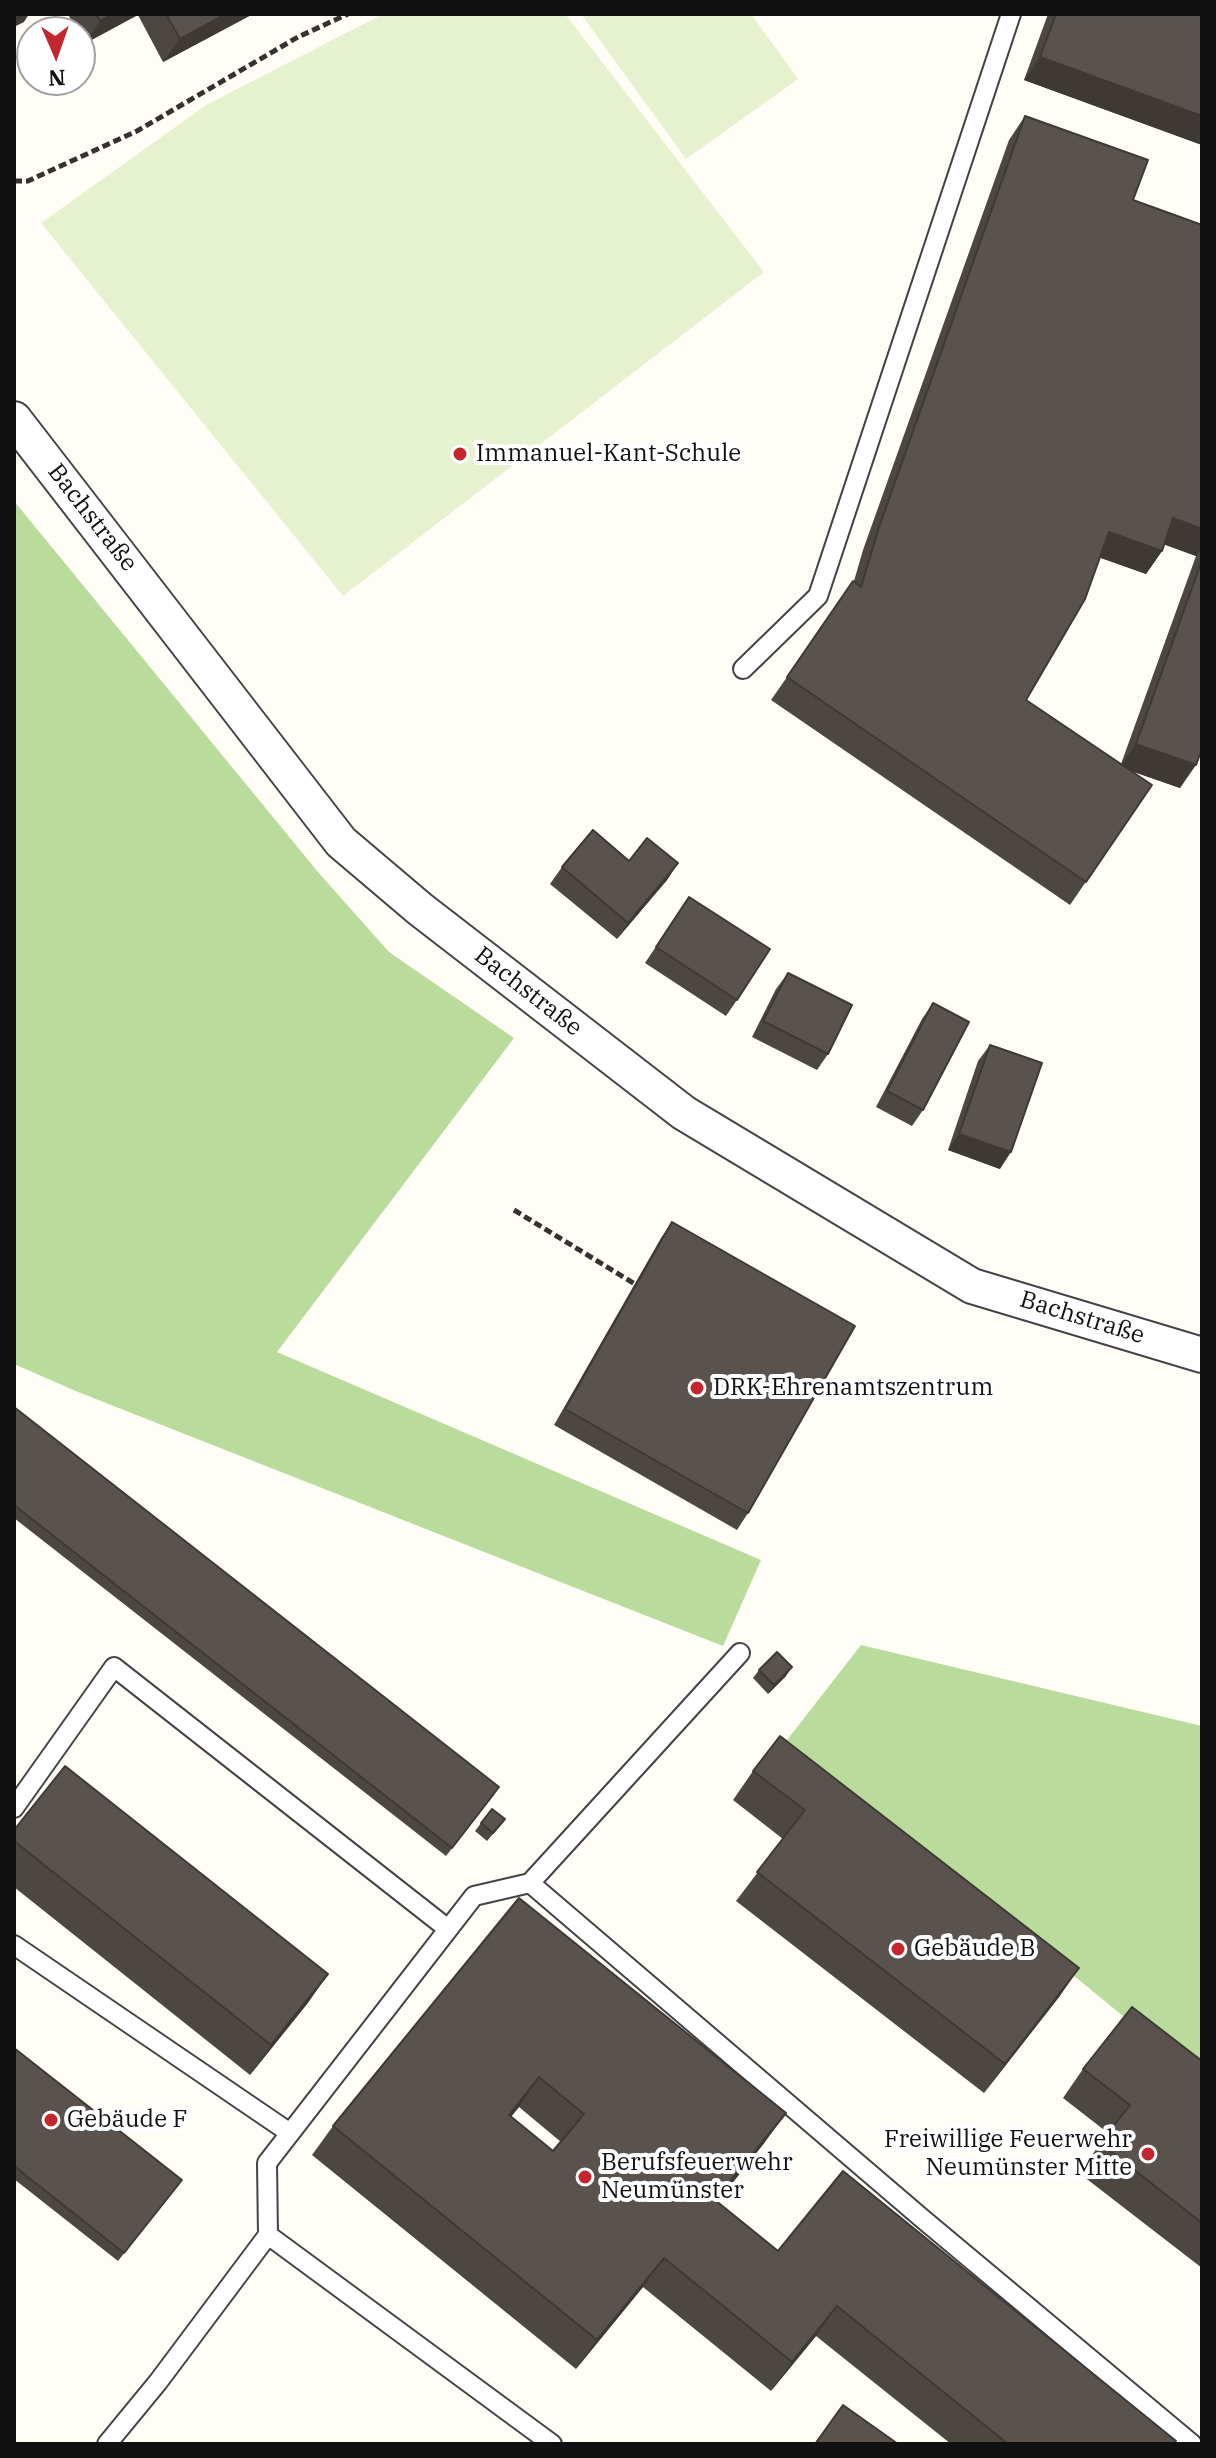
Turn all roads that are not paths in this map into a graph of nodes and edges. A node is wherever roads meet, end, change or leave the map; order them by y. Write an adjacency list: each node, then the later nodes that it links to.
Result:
1 (1011, 14): 3 (lane)
2 (14, 419): 4 (street, Bachstraße)
3 (743, 669)
4 (1202, 1355)
5 (740, 1653): 7 (lane)
6 (14, 1808): 8 (lane)
7 (530, 1883): 8 (lane); 14 (lane)
8 (448, 1929): 10 (lane)
9 (14, 1945): 10 (lane)
10 (290, 2133): 11 (lane)
11 (268, 2235): 12 (lane); 13 (lane)
12 (107, 2444)
13 (552, 2444)
14 (1192, 2444)

